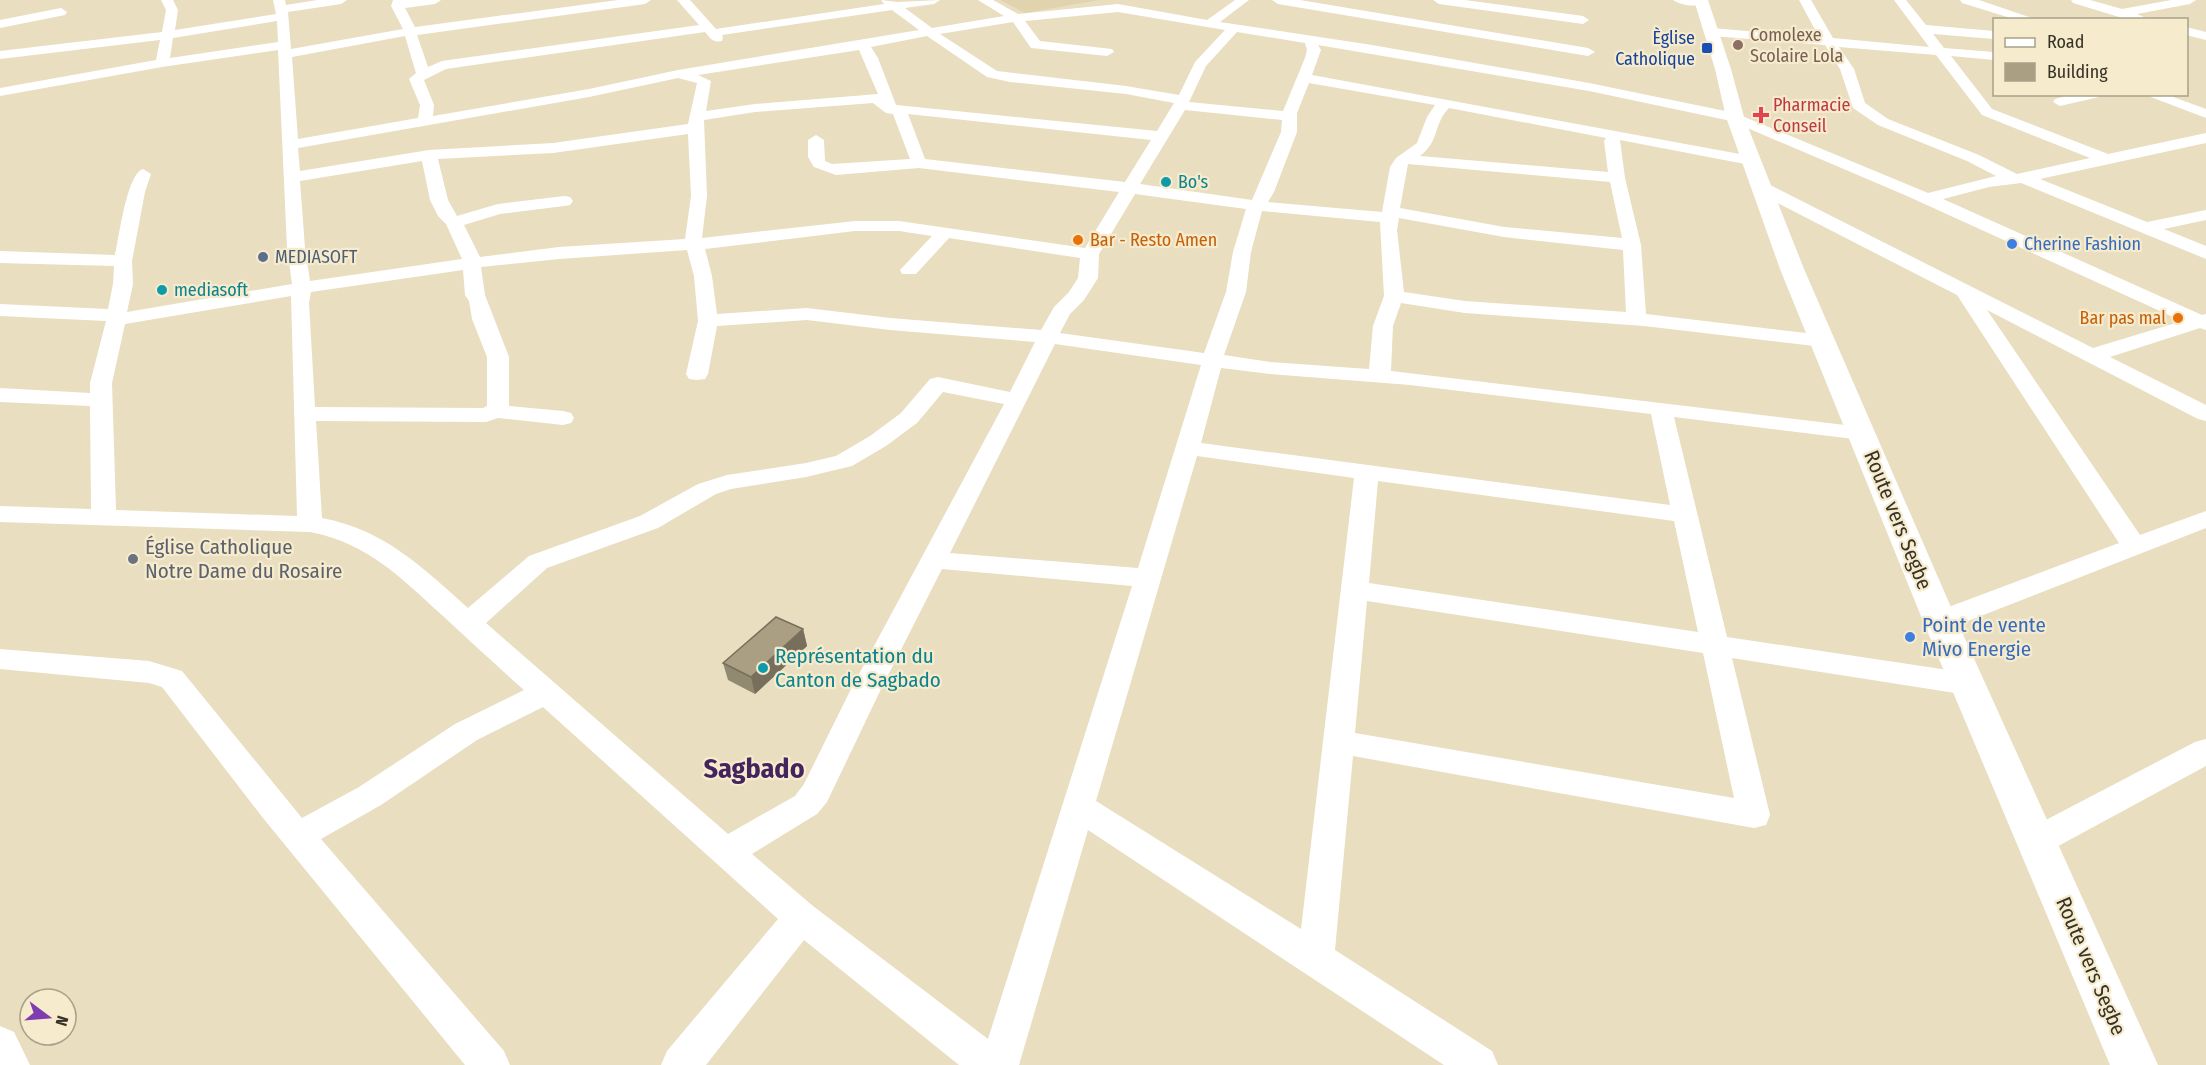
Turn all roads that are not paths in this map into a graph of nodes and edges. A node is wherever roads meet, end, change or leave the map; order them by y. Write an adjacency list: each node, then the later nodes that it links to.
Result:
1 (167, 0): 41 (street)
2 (341, 0): 23 (street)
3 (435, 0): 18 (street)
4 (645, 0): 20 (street)
5 (683, 0): 36 (street)
6 (934, 0): 19 (street)
7 (984, 0): 27 (street)
8 (1243, 0): 32 (street)
9 (1278, 0): 31 (street)
10 (1432, 0): 31 (street)
11 (1439, 0): 59 (street)
12 (1805, 0): 46 (street)
13 (1899, 0): 35 (street)
14 (1966, 0): 28 (street)
15 (2077, 0): 24 (street)
16 (2190, 0): 24 (street)
17 (1694, 1): 40 (main road, Route vers Segbe)
18 (398, 3): 38 (street)
19 (890, 3): 30 (street); 39 (street)
20 (588, 4): 38 (street)
21 (1118, 4): 27 (street); 32 (street)
22 (798, 6): 30 (street)
23 (281, 8): 41 (street); 51 (street)
24 (2122, 13): 29 (street)
25 (59, 17): 33 (street); 49 (street)
26 (1964, 17): 42 (street)
27 (1016, 18): 39 (street); 54 (street)
28 (2025, 18)
29 (2138, 18)
30 (813, 19): 36 (street)
31 (1407, 21): 52 (street); 59 (street)
32 (1210, 23): 34 (street)
33 (0, 24)
34 (1234, 28): 45 (street); 66 (street)
35 (1923, 29): 42 (street); 53 (street)
36 (709, 31): 58 (street); 60 (street)
37 (2188, 31): 44 (street)
38 (408, 32): 51 (street); 60 (street)
39 (930, 32): 48 (street); 66 (street)
40 (1712, 32): 46 (street); 72 (main road, Route vers Segbe)
41 (166, 34): 49 (street); 57 (street)
42 (1978, 34): 43 (street)
43 (1993, 35)
44 (2206, 36)
45 (1310, 40): 52 (street); 62 (street)
46 (1830, 42): 53 (street); 88 (street)
47 (2206, 43): 50 (street)
48 (863, 45): 58 (street); 69 (street)
49 (48, 46): 55 (street)
50 (2188, 46)
51 (284, 49): 57 (street); 79 (street)
52 (1372, 49): 59 (street)
53 (1941, 51): 56 (street); 81 (street)
54 (1107, 52)
55 (0, 55)
56 (1993, 56)
57 (162, 63): 63 (street)
58 (742, 64): 61 (street)
59 (1588, 70): 72 (street)
60 (423, 74): 73 (street)
61 (678, 74): 73 (street); 74 (street)
62 (1303, 78): 68 (street); 71 (street)
63 (0, 92)
64 (2086, 96): 67 (street)
65 (2156, 96): 70 (street)
66 (1182, 102): 71 (street); 75 (street)
67 (2060, 102)
68 (1446, 103): 76 (street); 82 (street)
69 (895, 110): 74 (street); 75 (street); 83 (street)
70 (2206, 114)
71 (1289, 116): 92 (street)
72 (1735, 117): 85 (main road, Route vers Segbe); 90 (street)
73 (425, 121): 79 (street)
74 (696, 122): 80 (street); 98 (street)
75 (1162, 135): 89 (street)
76 (1615, 135): 85 (street); 87 (street)
77 (2206, 138): 81 (street)
78 (816, 140): 83 (street)
79 (290, 146): 86 (street)
80 (429, 155): 86 (street); 95 (street)
81 (2104, 158): 88 (street)
82 (1405, 159): 87 (street); 93 (street)
83 (919, 162): 89 (street)
84 (143, 174): 103 (street)
85 (1755, 174): 107 (street); 115 (main road, Route vers Segbe)
86 (292, 177): 106 (street)
87 (1617, 178): 99 (street)
88 (2020, 178): 90 (street); 96 (street)
89 (1130, 188): 92 (street); 101 (street)
90 (1927, 198): 113 (street)
91 (564, 201): 95 (street)
92 (1257, 205): 93 (street); 117 (street)
93 (1390, 215): 99 (street); 108 (street)
94 (2206, 215): 96 (street)
95 (454, 222): 104 (street)
96 (2146, 228): 100 (street)
97 (945, 232): 98 (street); 101 (street); 105 (street)
98 (694, 245): 104 (street); 111 (street)
99 (1632, 245): 112 (street)
100 (2206, 253)
101 (1090, 254): 114 (street)
102 (0, 257): 103 (street)
103 (123, 261): 110 (street)
104 (472, 263): 106 (street); 124 (street)
105 (909, 270)
106 (302, 288): 110 (street); 125 (street)
107 (1964, 292): 116 (street); 136 (street)
108 (1394, 296): 112 (street); 119 (street)
109 (0, 310): 110 (street)
110 (117, 318): 121 (street)
111 (708, 321): 114 (street); 118 (street)
112 (1636, 321): 115 (street)
113 (2204, 322): 116 (street)
114 (1047, 338): 117 (street); 122 (street)
115 (1822, 340): 128 (main road, Route vers Segbe)
116 (2090, 356): 126 (street)
117 (1213, 358): 119 (street); 129 (street)
118 (697, 374)
119 (1380, 376): 123 (street)
120 (0, 395): 121 (street)
121 (99, 400): 133 (street)
122 (1017, 400): 137 (street); 141 (street)
123 (1660, 410): 128 (street); 132 (street)
124 (495, 411): 125 (street); 127 (street)
125 (305, 414): 135 (street)
126 (2206, 414)
127 (563, 418)
128 (1862, 433): 140 (main road, Route vers Segbe)
129 (1188, 448): 130 (street); 138 (street)
130 (1367, 471): 132 (street); 139 (street)
131 (0, 514): 133 (street)
132 (1685, 515): 142 (street)
133 (104, 518): 135 (street)
134 (2206, 519): 136 (street)
135 (310, 524): 141 (street)
136 (2134, 545): 140 (street)
137 (933, 560): 138 (street); 151 (street)
138 (1148, 578): 148 (street)
139 (1355, 590): 142 (street); 146 (street)
140 (1940, 621): 144 (main road, Route vers Segbe)
141 (468, 623): 145 (street)
142 (1715, 645): 144 (street); 146 (street)
143 (0, 659): 149 (street)
144 (1968, 684): 150 (main road, Route vers Segbe)
145 (545, 693): 149 (street); 151 (street)
146 (1339, 742): 153 (street)
147 (2206, 751): 150 (street)
148 (1079, 807): 153 (street); 159 (street)
149 (298, 836): 156 (street)
150 (2037, 841): 161 (main road, Route vers Segbe)
151 (726, 852): 152 (street)
152 (801, 917): 157 (street); 158 (street)
153 (1316, 958): 160 (street)
154 (0, 1045): 155 (street)
155 (10, 1065)
156 (490, 1065)
157 (681, 1065)
158 (988, 1065)
159 (999, 1065)
160 (1478, 1065)
161 (2134, 1065)

